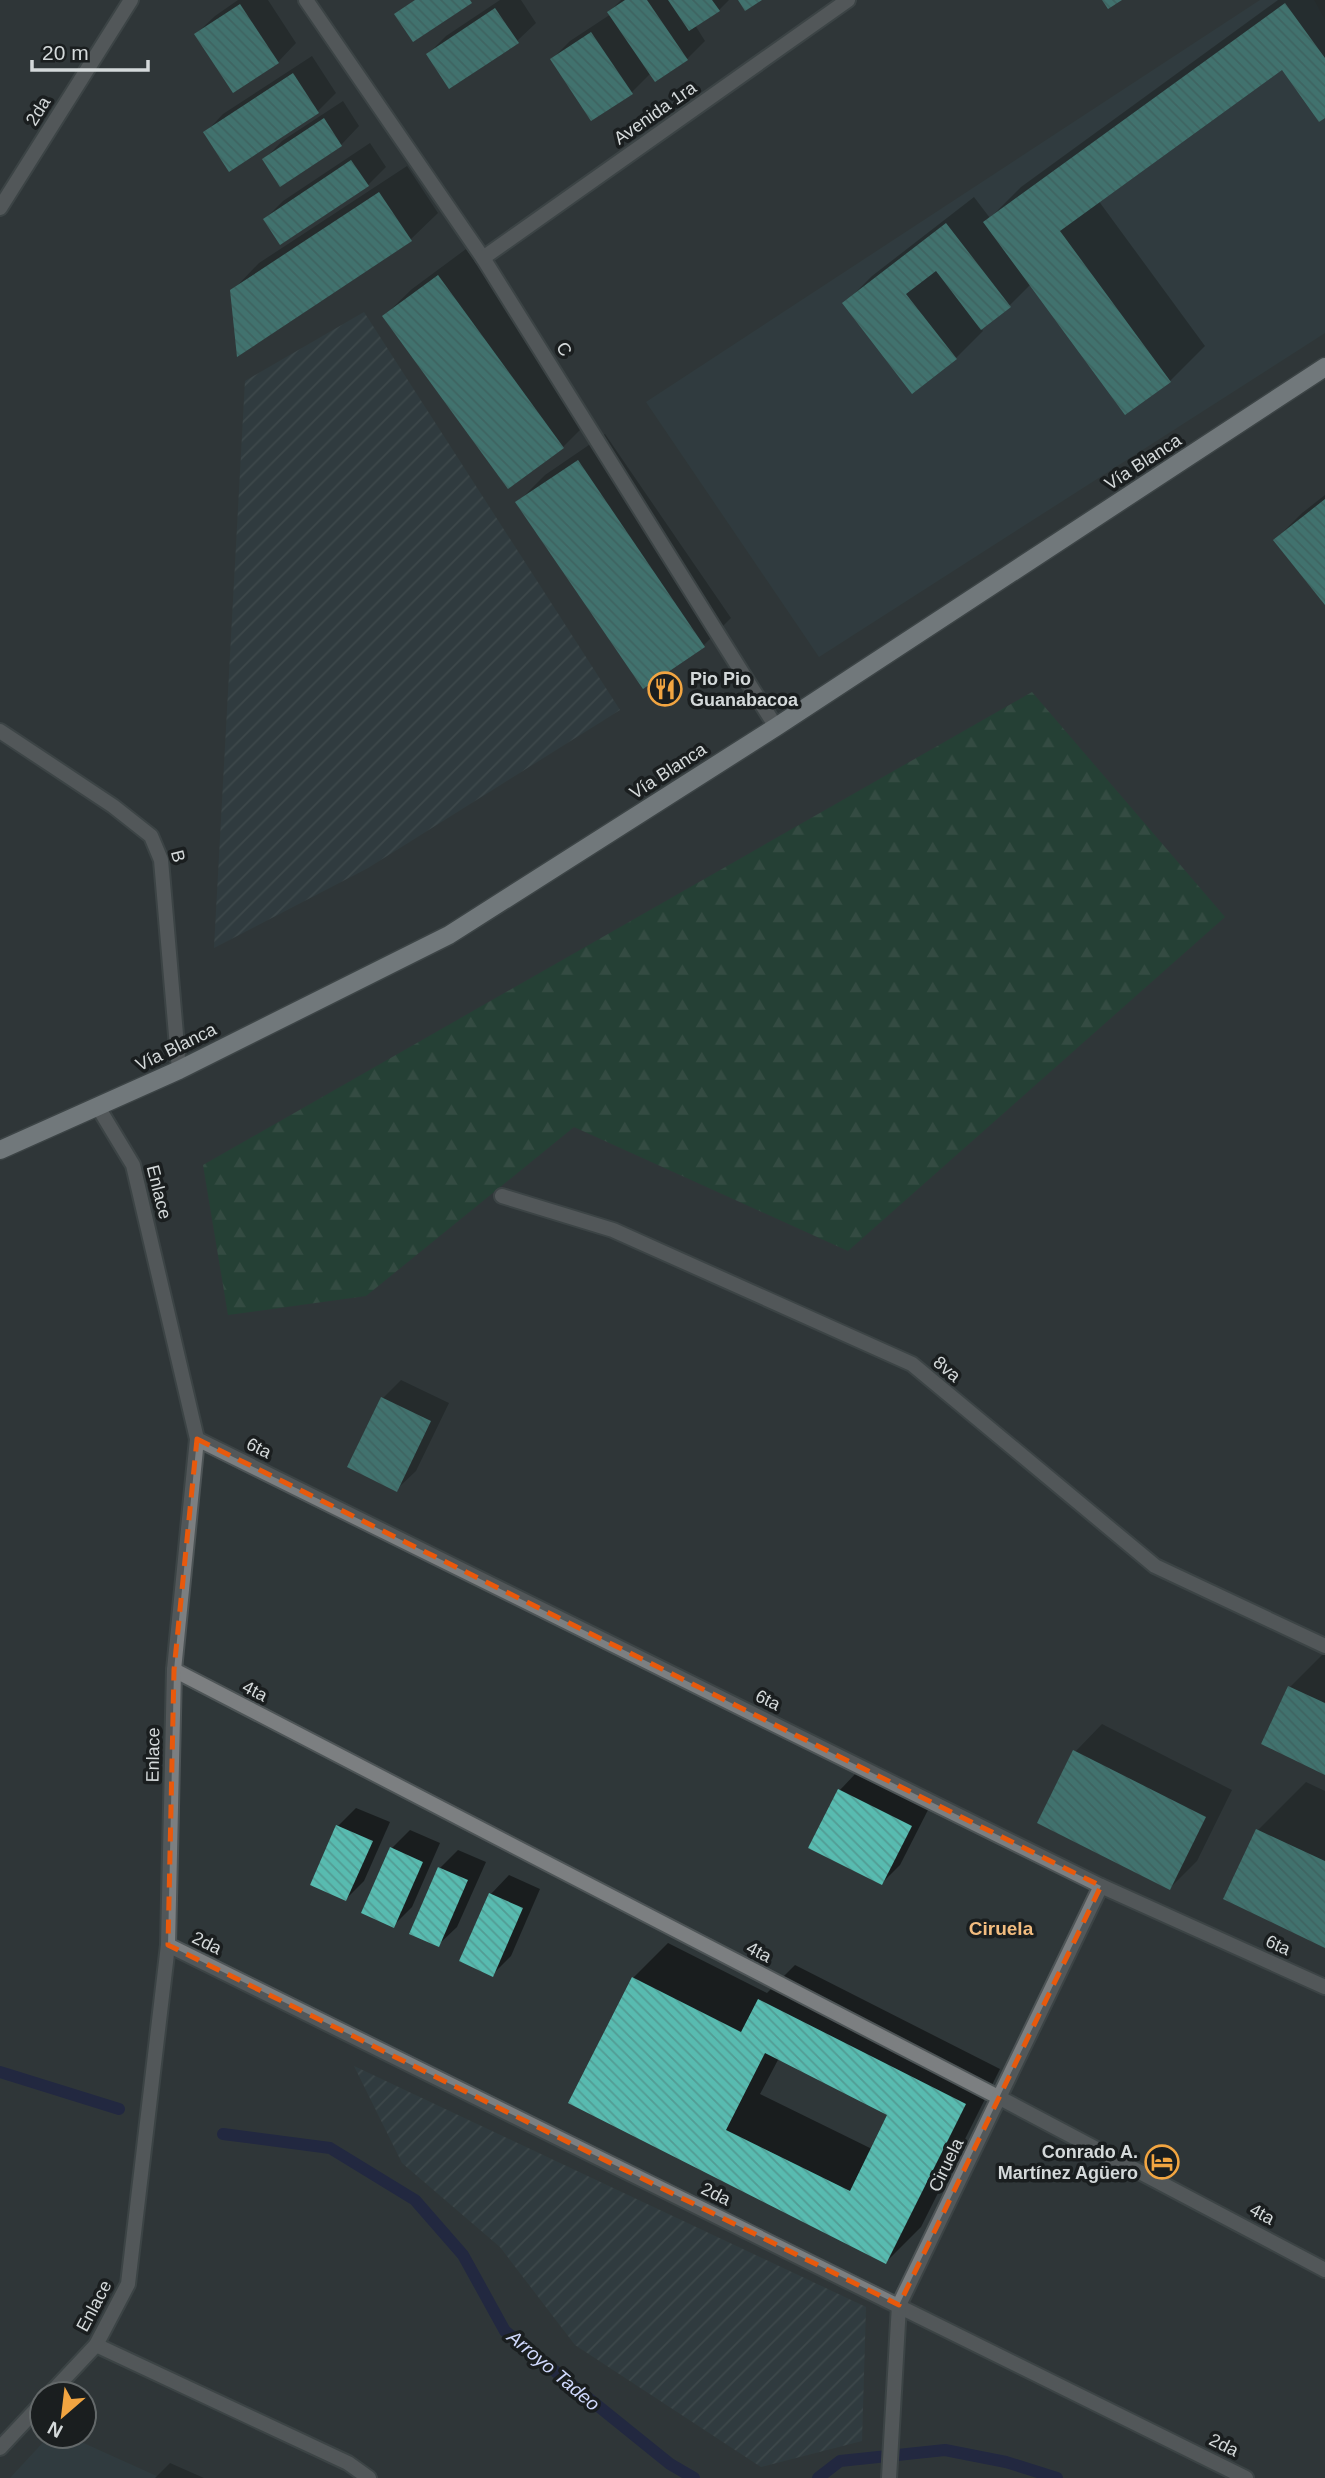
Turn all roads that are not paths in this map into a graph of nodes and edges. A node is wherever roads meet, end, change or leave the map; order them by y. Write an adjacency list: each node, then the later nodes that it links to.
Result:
1 (131, 0): 4 (street, 2da)
2 (306, 0): 5 (street, C)
3 (848, 0): 5 (street, Avenida 1ra)
4 (0, 208)
5 (483, 258): 7 (street, C)
6 (1325, 368): 7 (main road, Vía Blanca)
7 (776, 727): 9 (main road, Vía Blanca)
8 (0, 731): 9 (street, B)
9 (179, 1070): 10 (main road, Vía Blanca)
10 (98, 1107): 11 (main road, Vía Blanca); 13 (street, Enlace)
11 (2, 1152)
12 (502, 1196): 14 (street, 8va)
13 (197, 1439): 15 (street, Enlace); 16 (street, 6ta)
14 (1325, 1646)
15 (174, 1670): 17 (street, Enlace); 19 (street, 4ta)
16 (1101, 1886): 18 (street, 6ta); 19 (street, Ciruela)
17 (168, 1945): 21 (street, 2da); 22 (street, Enlace)
18 (1325, 1987)
19 (1000, 2098): 20 (street, 4ta); 21 (street, Ciruela)
20 (1325, 2270)
21 (899, 2305): 27 (street, Ciruela); 28 (street, 2da)
22 (96, 2345): 23 (street, Enlace); 26 (street)
23 (63, 2380)
24 (28, 2418): 25 (street)
25 (0, 2448)
26 (369, 2478)
27 (889, 2478)
28 (1246, 2478)

